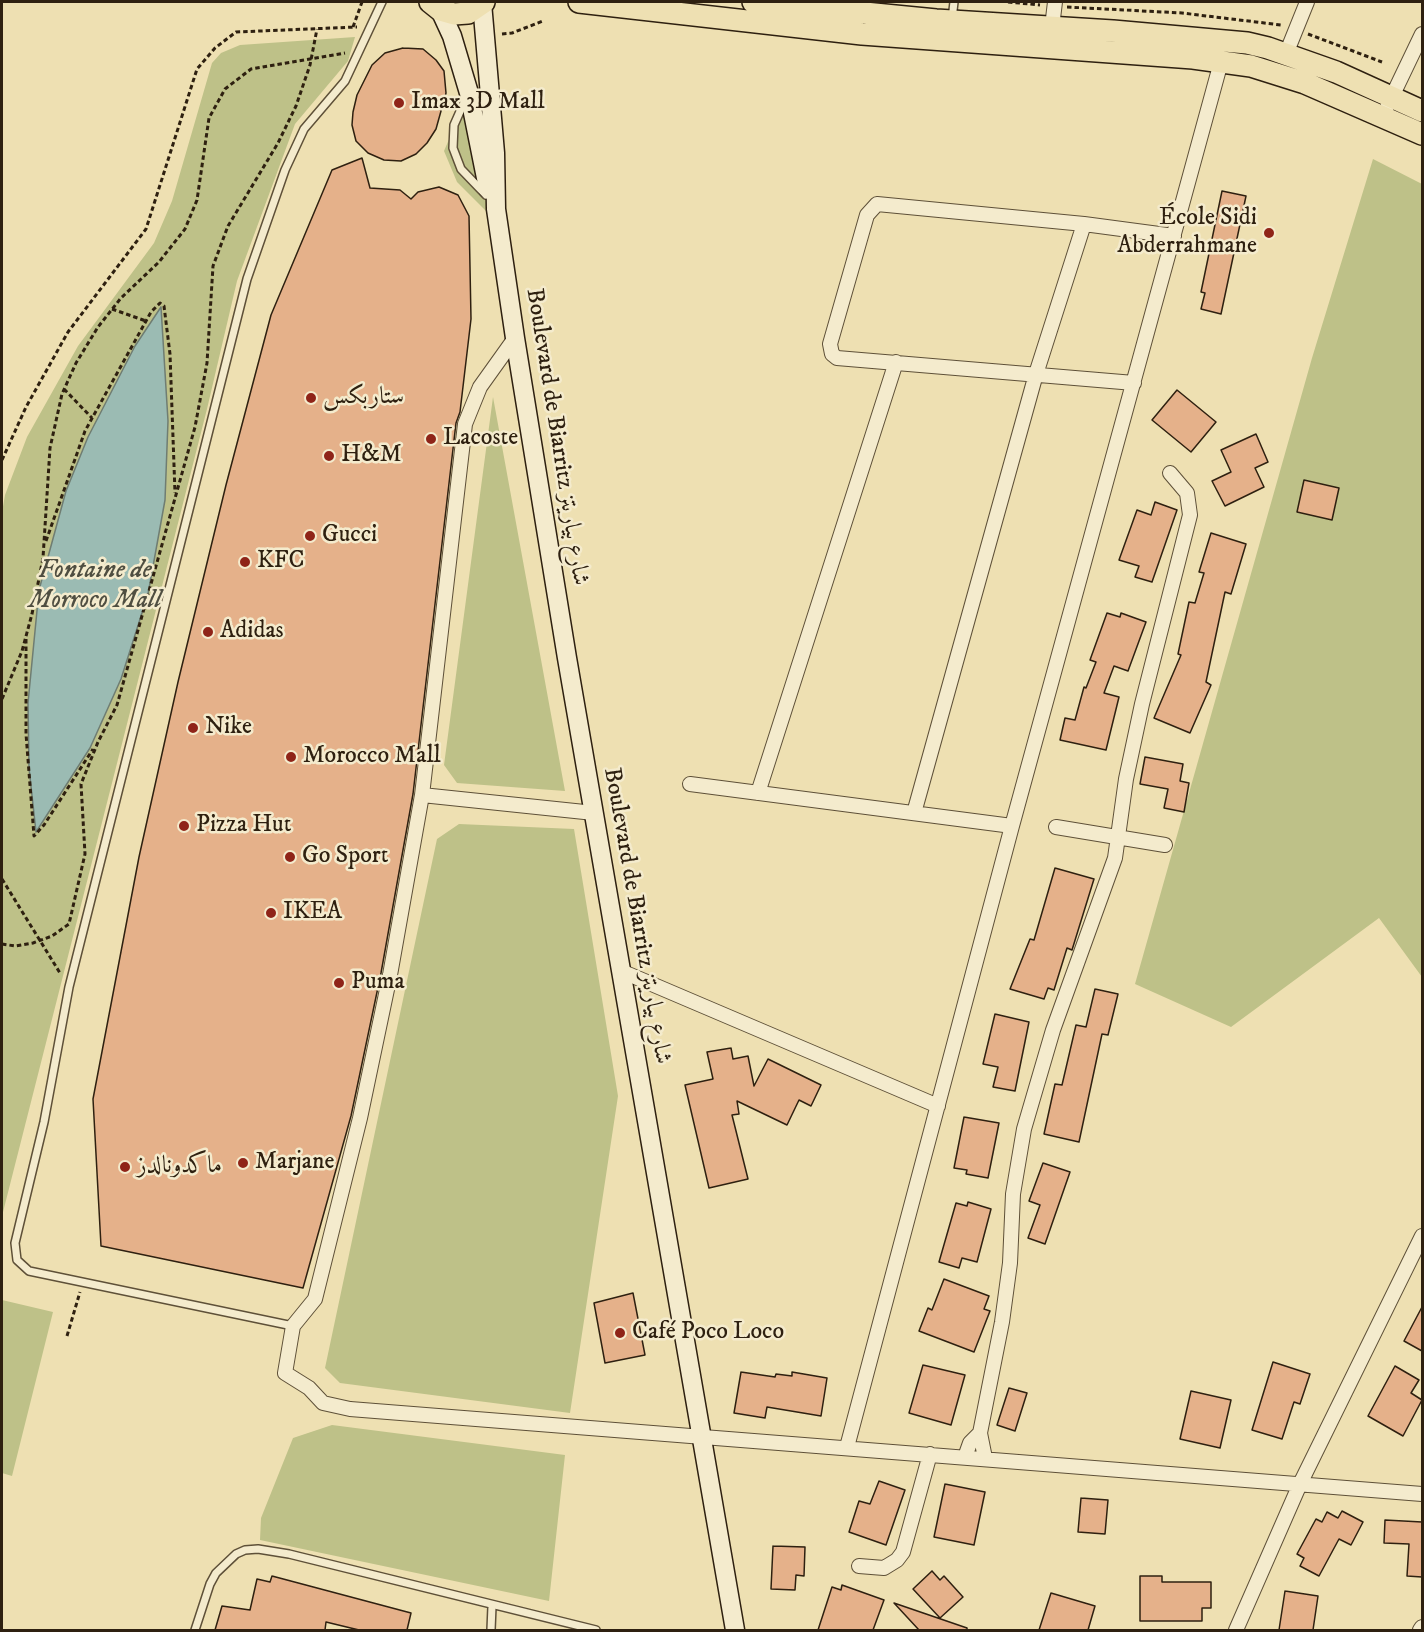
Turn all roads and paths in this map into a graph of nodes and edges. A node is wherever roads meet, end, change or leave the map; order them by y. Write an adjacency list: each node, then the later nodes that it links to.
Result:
1 (362, 2): 10 (path)
2 (382, 2): 11 (lane)
3 (483, 2): 8 (main road); 23 (street, Boulevard de Biarritz شارع بياريتز)
4 (579, 2): 18 (main road)
5 (753, 2): 9 (main road)
6 (1055, 2): 12 (street)
7 (1307, 2): 16 (street)
8 (435, 6): 19 (street, Boulevard de Biarritz شارع بياريتز)
9 (953, 11): 12 (main road)
10 (353, 27): 11 (path); 13 (path)
11 (372, 27): 54 (lane)
12 (1052, 27): 16 (main road)
13 (317, 29): 17 (path); 34 (path)
14 (1422, 34): 20 (street)
15 (347, 53): 17 (path)
16 (1286, 54): 20 (main road)
17 (311, 59): 26 (path); 36 (path)
18 (1221, 62): 20 (main road); 25 (street)
19 (469, 93): 23 (street, Boulevard de Biarritz شارع بياريتز); 23 (lane)
20 (1387, 106): 21 (main road); 22 (main road)
21 (1422, 111)
22 (1422, 134)
23 (494, 204): 28 (street, Boulevard de Biarritz شارع بياريتز)
24 (1084, 224): 25 (street); 29 (street); 30 (street)
25 (1174, 236): 31 (street)
26 (112, 309): 27 (path); 32 (path)
27 (146, 321): 33 (path); 36 (path)
28 (514, 338): 43 (street); 44 (street, Boulevard de Biarritz شارع بياريتز)
29 (896, 362): 30 (street); 42 (street)
30 (1036, 374): 31 (street); 45 (street)
31 (1134, 383): 46 (street)
32 (64, 389): 33 (path); 37 (path)
33 (92, 418): 37 (path)
34 (2, 460)
35 (1170, 473): 48 (street)
36 (175, 498): 40 (path)
37 (44, 546): 38 (path)
38 (26, 634): 39 (path); 40 (path)
39 (2, 699)
40 (99, 740): 51 (path)
41 (690, 784): 42 (street)
42 (758, 793): 45 (street)
43 (422, 795): 44 (street); 58 (street)
44 (594, 813): 53 (street, Boulevard de Biarritz شارع بياريتز)
45 (914, 813): 46 (street)
46 (1012, 826): 55 (street)
47 (1056, 827): 48 (street)
48 (1118, 837): 49 (street); 60 (street)
49 (1164, 845)
50 (2, 879): 51 (path)
51 (41, 940): 52 (path); 54 (path)
52 (2, 944)
53 (621, 971): 55 (street); 61 (street, Boulevard de Biarritz شارع بياريتز)
54 (69, 987): 57 (lane)
55 (938, 1106): 62 (street)
56 (1422, 1236): 66 (street)
57 (82, 1283): 58 (lane); 59 (path)
58 (293, 1326): 61 (street)
59 (67, 1336)
60 (980, 1433): 64 (street); 65 (street)
61 (702, 1435): 62 (street); 73 (street, Boulevard de Biarritz شارع بياريتز)
62 (848, 1447): 63 (street)
63 (930, 1454): 64 (street); 68 (street)
64 (965, 1457): 65 (street)
65 (986, 1458): 66 (street)
66 (1300, 1484): 67 (street); 74 (street)
67 (1422, 1494)
68 (859, 1566)
69 (492, 1606): 70 (lane); 71 (lane); 72 (lane)
70 (195, 1630)
71 (491, 1630)
72 (596, 1630)
73 (735, 1630)
74 (1236, 1630)

